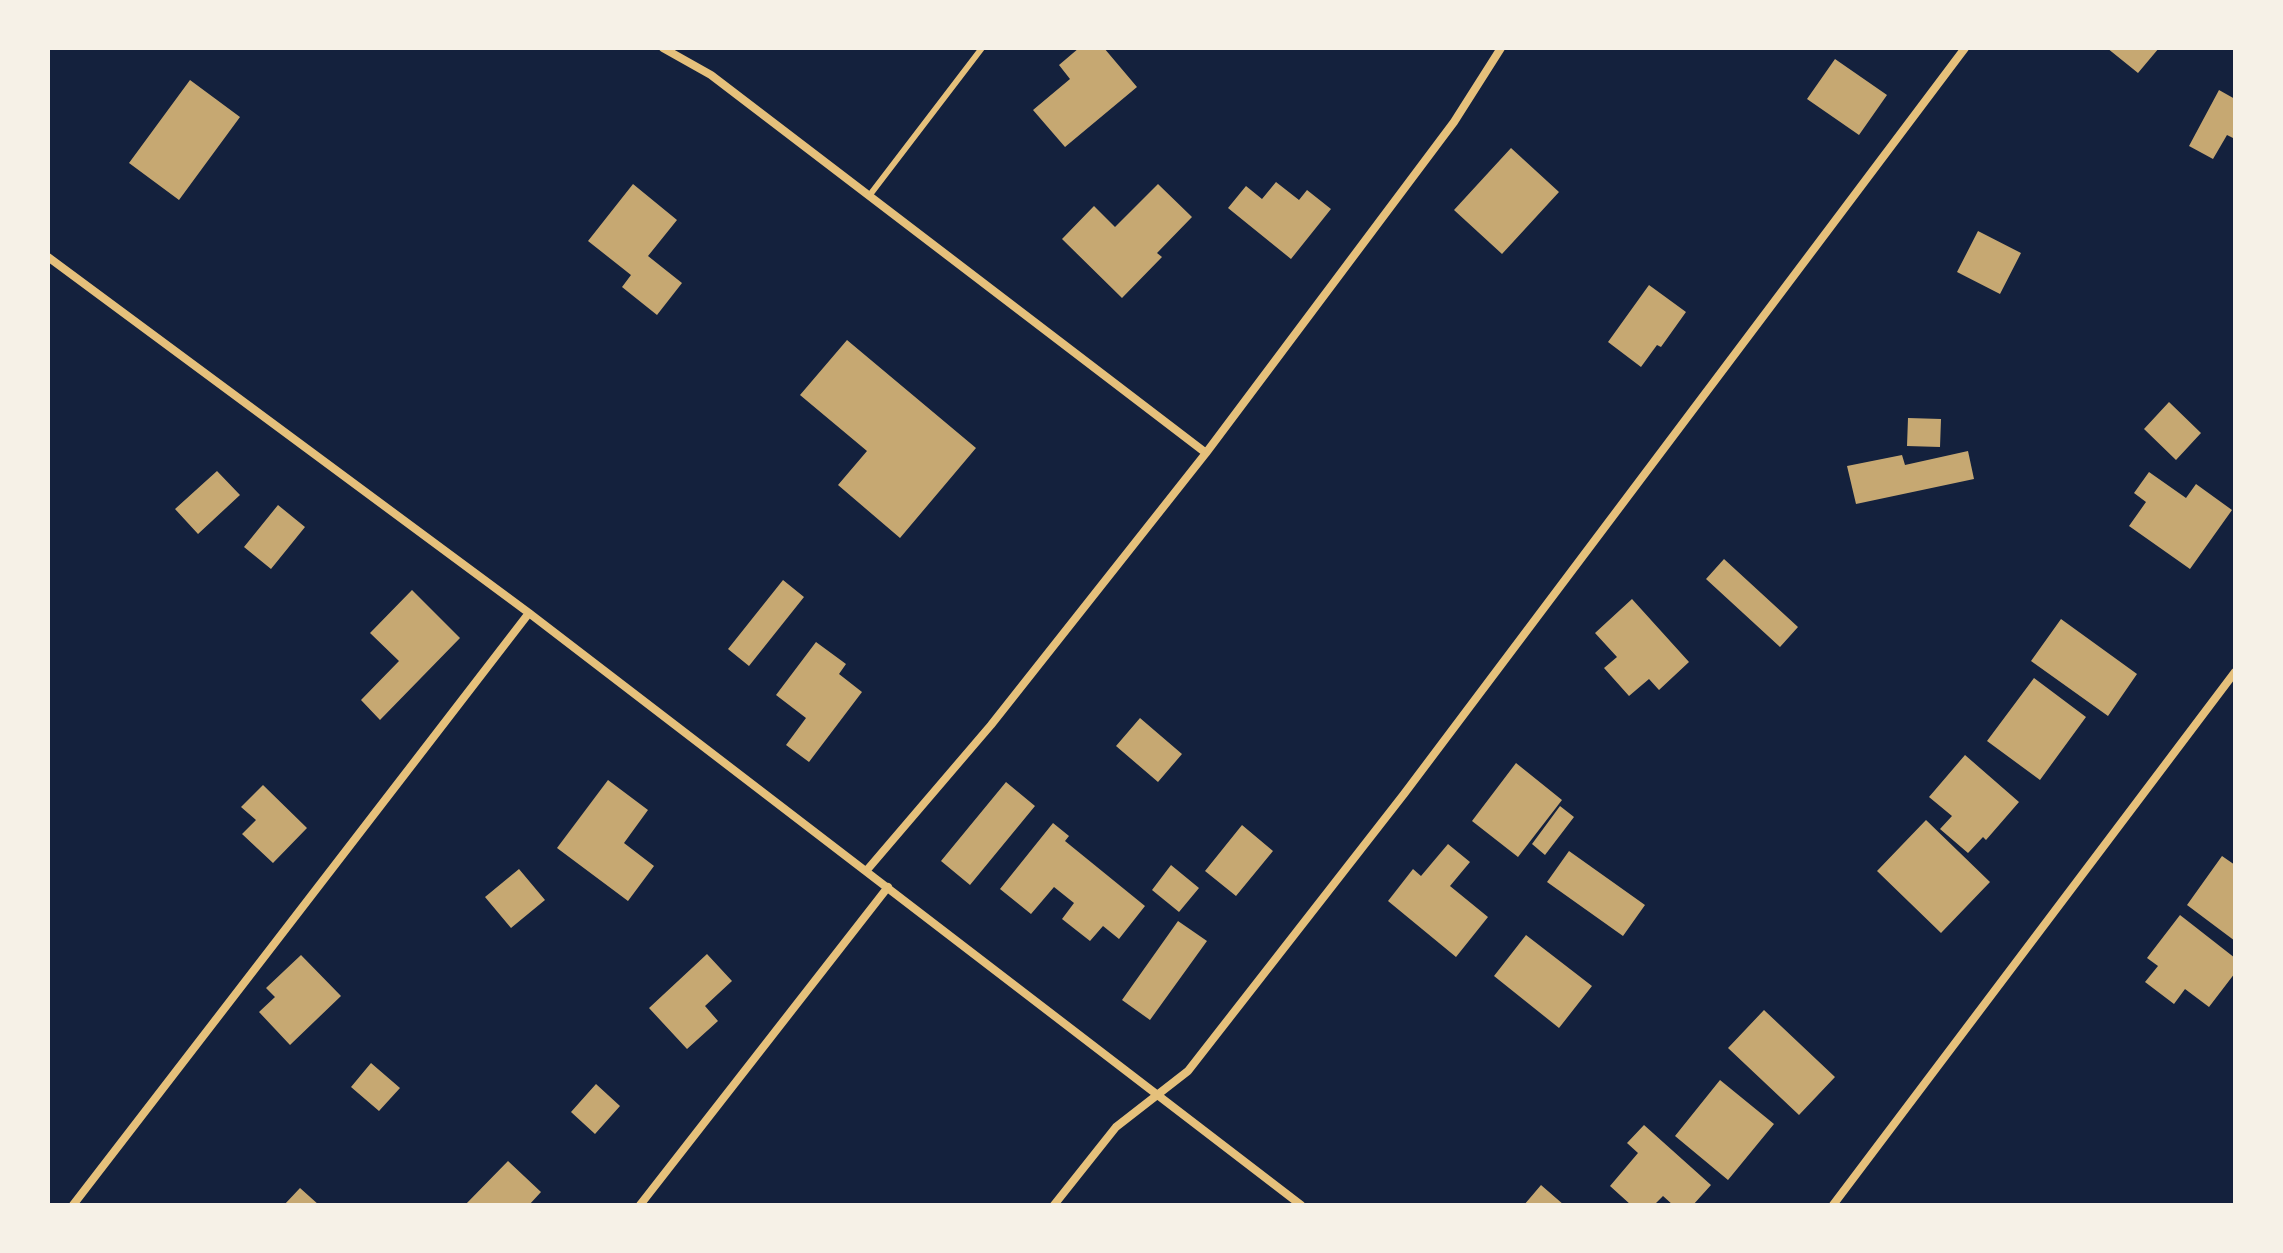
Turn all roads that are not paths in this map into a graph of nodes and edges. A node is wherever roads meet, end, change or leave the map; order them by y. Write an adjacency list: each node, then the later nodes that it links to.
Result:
1 (663, 48): 5 (street)
2 (982, 48): 5 (lane)
3 (1501, 48): 7 (street)
4 (1965, 48): 12 (street)
5 (869, 196): 7 (street)
6 (48, 257): 8 (street)
7 (1206, 453): 10 (street)
8 (529, 613): 10 (street); 13 (street)
9 (2235, 672): 17 (street)
10 (867, 870): 11 (street)
11 (888, 887): 12 (street); 14 (street)
12 (1158, 1096): 15 (street); 16 (street)
13 (73, 1205)
14 (640, 1205)
15 (1054, 1205)
16 (1301, 1205)
17 (1833, 1205)

